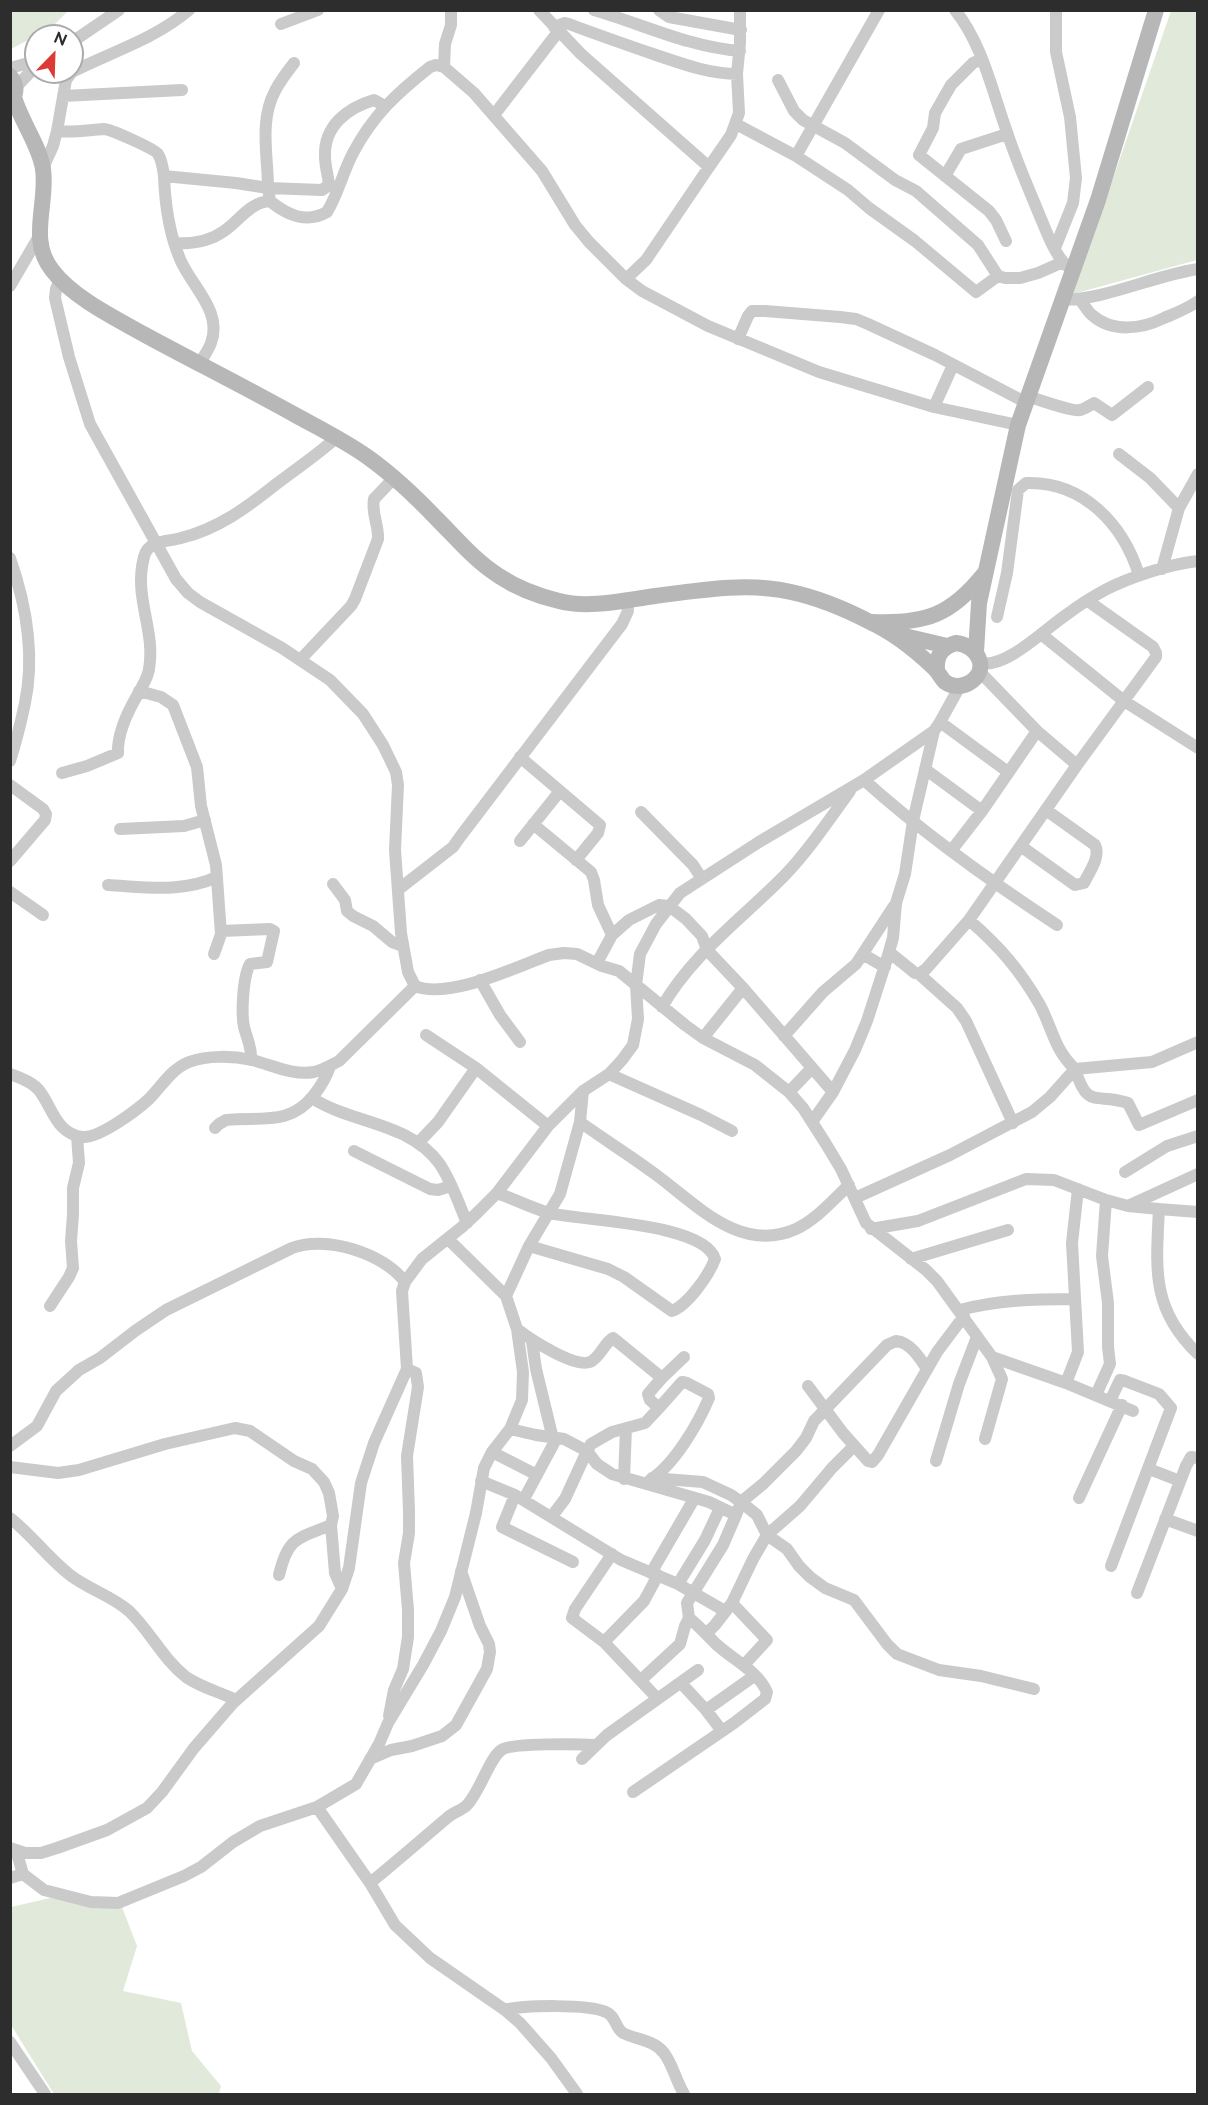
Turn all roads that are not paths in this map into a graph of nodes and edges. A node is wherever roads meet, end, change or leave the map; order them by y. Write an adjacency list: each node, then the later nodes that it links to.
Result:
1 (119, 10): 16 (street)
2 (189, 10): 20 (street)
3 (318, 10): 13 (street)
4 (452, 10): 21 (street)
5 (539, 10): 14 (street)
6 (594, 10): 17 (street)
7 (659, 10): 15 (street)
8 (740, 10): 15 (street)
9 (879, 10): 33 (street)
10 (955, 10): 18 (street)
11 (1056, 10): 48 (street)
12 (1156, 10): 49 (street)
13 (281, 24)
14 (556, 30): 22 (street); 30 (street); 38 (street)
15 (741, 30): 17 (street)
16 (84, 34)
17 (740, 51): 22 (street)
18 (982, 59): 36 (street); 41 (street)
19 (294, 63): 43 (street)
20 (84, 66)
21 (444, 66): 29 (street); 30 (street)
22 (737, 74): 32 (street)
23 (24, 79): 27 (street)
24 (778, 80): 33 (street)
25 (65, 84): 28 (street)
26 (182, 90): 28 (street)
27 (13, 91): 35 (street)
28 (63, 96): 34 (street)
29 (385, 106): 42 (street); 44 (street)
30 (494, 115): 53 (street)
31 (10, 120): 35 (street)
32 (736, 124): 37 (street); 38 (street)
33 (813, 126): 37 (street); 51 (street)
34 (57, 131): 39 (street); 40 (street)
35 (29, 133): 39 (street)
36 (1007, 134): 41 (street); 48 (street)
37 (796, 156): 51 (street)
38 (709, 167): 53 (street)
39 (43, 168): 45 (street)
40 (164, 176): 43 (street); 47 (street)
41 (945, 176): 46 (street)
42 (325, 189): 43 (street); 44 (street)
43 (269, 194): 44 (street); 47 (street)
44 (332, 204)
45 (38, 238): 52 (street); 54 (street)
46 (1006, 241)
47 (175, 243): 59 (street)
48 (1055, 248): 49 (street)
49 (1068, 266): 51 (street); 55 (street)
50 (1197, 269): 56 (street)
51 (998, 276)
52 (60, 279): 59 (street); 71 (street)
53 (626, 279): 58 (street)
54 (10, 286)
55 (1062, 300): 56 (street); 62 (street)
56 (1080, 300): 57 (street)
57 (1197, 301)
58 (738, 339): 60 (street); 63 (street)
59 (200, 364): 65 (street)
60 (953, 365): 62 (street); 63 (street)
61 (1148, 387): 62 (street)
62 (1026, 399): 64 (street)
63 (934, 407): 64 (street)
64 (1018, 425): 70 (street)
65 (336, 438): 68 (street); 71 (street)
66 (1119, 454): 69 (street)
67 (1197, 474): 69 (street)
68 (394, 478): 77 (street); 85 (street)
69 (1179, 508): 74 (street)
70 (1008, 509): 75 (street); 76 (street); 80 (street)
71 (156, 543): 85 (street); 88 (street)
72 (10, 558): 94 (street)
73 (1197, 561): 74 (street)
74 (1162, 569): 76 (street)
75 (986, 572): 79 (street); 81 (street)
76 (1139, 575): 78 (street)
77 (627, 600): 81 (street); 93 (street)
78 (1088, 601): 83 (street); 89 (street)
79 (979, 603): 84 (street); 86 (street)
80 (997, 616)
81 (871, 622): 82 (street)
82 (892, 633): 84 (street); 87 (street)
83 (1041, 634): 86 (street); 89 (street)
84 (952, 644): 86 (street); 87 (street)
85 (300, 660): 120 (street)
86 (978, 662): 87 (street); 91 (street)
87 (947, 679): 90 (street)
88 (139, 691): 98 (street); 106 (street)
89 (1124, 701): 92 (street); 95 (street)
90 (937, 727): 96 (street); 97 (street); 99 (street)
91 (1037, 731): 95 (street); 97 (street)
92 (1197, 748)
93 (520, 757): 102 (street); 120 (street)
94 (10, 761)
95 (1077, 765): 103 (street)
96 (925, 769): 104 (street); 107 (street)
97 (1008, 772): 104 (street)
98 (62, 773)
99 (864, 780): 101 (street); 107 (street)
100 (10, 785): 114 (street)
101 (852, 788): 116 (street); 130 (street)
102 (560, 791): 108 (street); 113 (street)
103 (1046, 810): 111 (street); 111 (street)
104 (982, 811): 112 (street)
105 (641, 812): 116 (street)
106 (205, 820): 109 (street); 115 (street)
107 (913, 822): 112 (street); 122 (street)
108 (533, 824): 110 (street); 113 (street)
109 (120, 829)
110 (520, 841)
111 (1022, 847): 118 (street)
112 (951, 851): 118 (street)
113 (576, 860): 128 (street)
114 (10, 861)
115 (217, 877): 119 (street); 127 (street)
116 (702, 879): 123 (street)
117 (333, 884): 129 (street)
118 (995, 884): 125 (street); 126 (street)
119 (108, 885)
120 (399, 889): 129 (street)
121 (10, 892): 124 (street)
122 (896, 903): 131 (street); 133 (street)
123 (669, 906): 128 (street); 130 (street); 138 (street)
124 (43, 915)
125 (969, 920): 136 (street); 151 (street)
126 (1057, 925)
127 (221, 931): 132 (street); 147 (street)
128 (612, 935): 134 (street)
129 (403, 946): 139 (street)
130 (707, 950): 140 (street); 141 (street)
131 (889, 952): 135 (street); 136 (street)
132 (214, 954)
133 (864, 955): 135 (street); 143 (street)
134 (597, 963): 137 (street); 138 (street)
135 (885, 967): 156 (street)
136 (919, 974): 161 (street)
137 (480, 980): 139 (street); 145 (street)
138 (636, 985): 141 (street); 153 (street)
139 (415, 986): 148 (street)
140 (743, 988): 143 (street); 144 (street)
141 (662, 1007): 144 (street)
142 (426, 1035): 149 (street)
143 (784, 1036): 150 (street)
144 (703, 1038): 155 (street)
145 (520, 1042)
146 (1197, 1042): 151 (street)
147 (251, 1060): 148 (street); 165 (street)
148 (330, 1066): 157 (street)
149 (476, 1068): 162 (street); 167 (street)
150 (812, 1068): 155 (street); 156 (street)
151 (1076, 1069): 158 (street); 161 (street)
152 (10, 1074): 165 (street)
153 (609, 1074): 154 (street); 164 (street)
154 (583, 1091): 159 (street); 162 (street)
155 (789, 1092): 160 (street)
156 (833, 1092): 160 (street)
157 (312, 1098): 163 (street); 167 (street)
158 (1197, 1100)
159 (580, 1122): 171 (street); 179 (street)
160 (812, 1122): 171 (street)
161 (1012, 1123): 175 (street)
162 (548, 1126): 174 (street)
163 (215, 1128)
164 (732, 1131)
165 (77, 1136): 190 (street)
166 (1197, 1136): 169 (street)
167 (420, 1143): 172 (street)
168 (354, 1151): 172 (street)
169 (1125, 1172)
170 (1197, 1174): 177 (street)
171 (849, 1185): 175 (street)
172 (450, 1186): 181 (street)
173 (1078, 1189): 176 (street); 182 (street); 189 (street)
174 (497, 1193): 179 (street); 181 (street)
175 (855, 1198): 182 (street)
176 (1106, 1200): 177 (street); 203 (street)
177 (1128, 1206): 178 (street)
178 (1159, 1209): 180 (street); 195 (street)
179 (549, 1212): 185 (street); 185 (street)
180 (1197, 1212)
181 (467, 1222): 184 (street)
182 (871, 1228): 186 (street)
183 (1008, 1230): 186 (street)
184 (448, 1239): 187 (street); 188 (street)
185 (529, 1246): 188 (street)
186 (911, 1258): 191 (street)
187 (405, 1282): 198 (street); 211 (street)
188 (506, 1296): 192 (street)
189 (1074, 1299): 191 (street); 201 (street)
190 (50, 1306)
191 (962, 1313): 193 (street); 199 (street)
192 (518, 1329): 194 (street); 208 (street)
193 (977, 1338): 197 (street); 217 (street)
194 (532, 1341): 200 (street); 209 (street)
195 (1197, 1354)
196 (684, 1357): 200 (street)
197 (992, 1357): 201 (street); 210 (street)
198 (408, 1369): 245 (street); 261 (street)
199 (927, 1369): 206 (street); 212 (street)
200 (662, 1378): 205 (street)
201 (1066, 1383): 203 (street)
202 (808, 1386): 206 (street)
203 (1096, 1395): 204 (street)
204 (1122, 1406): 220 (street); 228 (street)
205 (659, 1408): 207 (street); 224 (street)
206 (826, 1408): 212 (street); 229 (street)
207 (626, 1428): 213 (street); 222 (street)
208 (510, 1429): 209 (street); 214 (street)
209 (554, 1439): 213 (street); 221 (street)
210 (985, 1439)
211 (10, 1446)
212 (854, 1446): 237 (street)
213 (587, 1451): 222 (street); 232 (street)
214 (492, 1452): 221 (street); 223 (street)
215 (317, 1456): 219 (street)
216 (1197, 1458): 225 (street)
217 (936, 1461)
218 (10, 1467): 219 (street)
219 (312, 1469): 235 (street)
220 (1149, 1469): 225 (street); 240 (street)
221 (537, 1475): 226 (street)
222 (624, 1479): 224 (street)
223 (481, 1481): 226 (street); 241 (street)
224 (647, 1481): 227 (street); 229 (street)
225 (1180, 1481): 234 (street)
226 (519, 1497): 232 (street); 239 (street)
227 (694, 1498): 230 (street); 242 (street)
228 (1079, 1498)
229 (741, 1502): 231 (street); 237 (street)
230 (720, 1508): 231 (street); 244 (street)
231 (736, 1515): 246 (street)
232 (552, 1516): 238 (street)
233 (10, 1518): 259 (street)
234 (1165, 1519): 236 (street); 247 (street)
235 (331, 1525): 243 (street); 245 (street)
236 (1197, 1531)
237 (767, 1534): 248 (street); 257 (street)
238 (612, 1554): 242 (street); 251 (street)
239 (573, 1562)
240 (1111, 1566)
241 (461, 1571): 261 (street); 265 (street)
242 (655, 1574): 244 (street); 251 (street)
243 (279, 1575)
244 (678, 1584): 246 (street)
245 (342, 1589): 259 (street)
246 (693, 1592): 248 (street); 249 (street)
247 (1137, 1593)
248 (728, 1607): 250 (street); 252 (street)
249 (689, 1618): 250 (street); 255 (street)
250 (707, 1633): 252 (street)
251 (604, 1642): 255 (street)
252 (744, 1665): 254 (street)
253 (698, 1670): 256 (street)
254 (754, 1676): 260 (street); 262 (street)
255 (641, 1680): 258 (street)
256 (681, 1683): 258 (street); 260 (street)
257 (1034, 1689)
258 (657, 1698): 263 (street)
259 (236, 1700): 268 (street)
260 (706, 1710): 262 (street)
261 (388, 1723): 265 (street)
262 (722, 1731): 266 (street)
263 (594, 1745): 264 (street); 271 (street)
264 (582, 1759)
265 (369, 1760): 267 (street)
266 (633, 1792)
267 (317, 1807): 269 (street); 271 (street)
268 (14, 1849): 269 (street)
269 (23, 1874): 270 (street)
270 (10, 1878)
271 (370, 1883): 272 (street)
272 (505, 2010): 275 (street); 276 (street)
273 (10, 2042): 274 (street)
274 (45, 2094)
275 (577, 2094)
276 (684, 2094)

